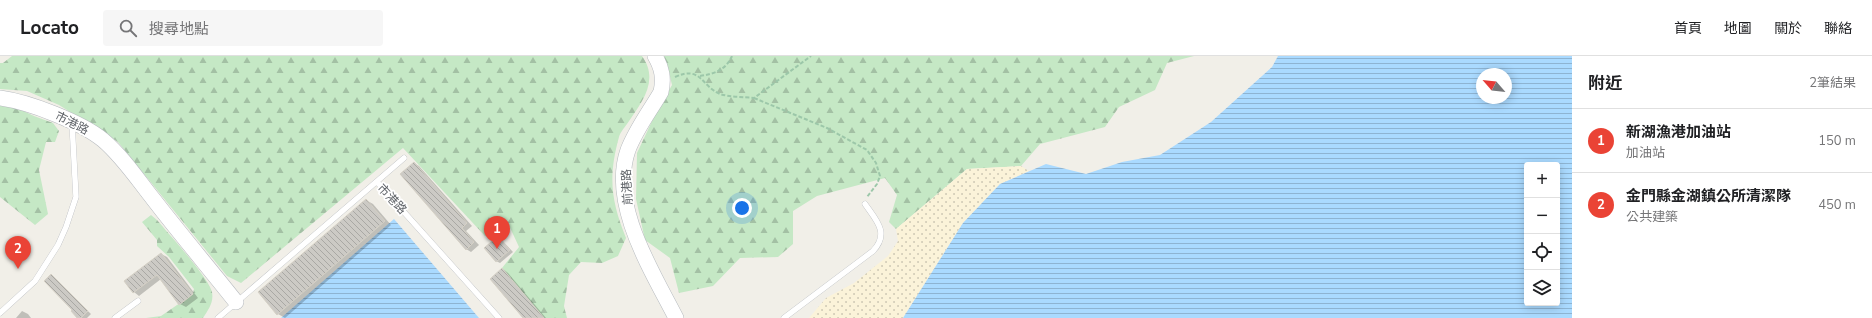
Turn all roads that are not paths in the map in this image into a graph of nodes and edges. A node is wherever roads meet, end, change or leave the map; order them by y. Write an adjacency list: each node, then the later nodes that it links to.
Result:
1 (655, 56): 13 (street, 前港路)
2 (0, 98): 3 (street, 市港路)
3 (72, 123): 8 (street, 市港路); 9 (lane)
4 (404, 158): 5 (lane)
5 (377, 182): 8 (lane, 市港路); 12 (lane, 市港路)
6 (865, 204): 14 (lane)
7 (138, 301): 10 (lane)
8 (236, 302): 11 (lane, 市港路)
9 (0, 313)
10 (115, 318)
11 (218, 318)
12 (499, 318)
13 (676, 318)
14 (784, 318)

